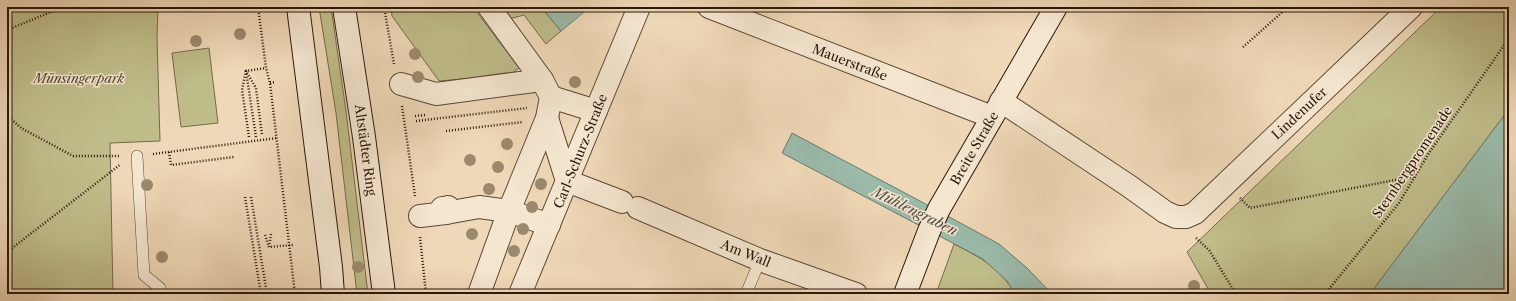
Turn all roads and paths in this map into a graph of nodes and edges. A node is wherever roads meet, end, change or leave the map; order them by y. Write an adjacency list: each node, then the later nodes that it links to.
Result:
1 (64, 7): 12 (path)
2 (258, 7): 15 (path)
3 (298, 7): 55 (street)
4 (344, 7): 56 (street, Altstädter Ring)
5 (384, 7): 19 (path)
6 (489, 7): 20 (street)
7 (638, 7): 22 (street, Carl-Schurz-Straße)
8 (709, 7): 21 (street, Mauerstraße)
9 (1056, 7): 21 (street, Breite Straße)
10 (1288, 7): 14 (path)
11 (1411, 7): 42 (street, Lindenufer)
12 (7, 30)
13 (1509, 38): 35 (path, Sternbergpromenade)
14 (1243, 47)
15 (266, 68): 16 (path); 18 (path)
16 (246, 71): 27 (path); 28 (path); 29 (path)
17 (275, 82): 18 (path)
18 (270, 83): 30 (path)
19 (399, 85): 20 (street); 41 (path)
20 (547, 89): 22 (street); 23 (street)
21 (996, 109): 42 (street, Mauerstraße); 62 (street, Breite Straße)
22 (596, 111): 36 (street, Carl-Schurz-Straße)
23 (539, 113): 25 (path); 26 (path); 36 (street); 40 (street)
24 (7, 115): 31 (path)
25 (416, 121)
26 (446, 131)
27 (262, 135)
28 (249, 137)
29 (256, 137)
30 (277, 138): 33 (path); 47 (path)
31 (110, 156)
32 (137, 156): 51 (lane)
33 (234, 157)
34 (111, 172): 49 (path)
35 (1416, 176): 39 (path); 64 (path, Sternbergpromenade)
36 (567, 181): 43 (street, Carl-Schurz-Straße); 50 (street, Am Wall)
37 (251, 196): 53 (path)
38 (245, 197): 52 (path)
39 (1239, 197)
40 (509, 211): 41 (street); 43 (street); 58 (street)
41 (418, 216): 57 (path)
42 (1186, 217)
43 (549, 225): 59 (street, Carl-Schurz-Straße)
44 (271, 234): 48 (path)
45 (265, 235): 48 (path)
46 (1196, 238): 63 (path)
47 (291, 245): 48 (path); 54 (path)
48 (269, 247)
49 (7, 252)
50 (760, 260): 60 (lane); 61 (street, Am Wall)
51 (160, 294)
52 (261, 294)
53 (267, 294)
54 (295, 294)
55 (333, 294)
56 (384, 294)
57 (426, 294)
58 (479, 294)
59 (520, 294)
60 (746, 294)
61 (856, 294)
62 (905, 294)
63 (1236, 294)
64 (1325, 294)

